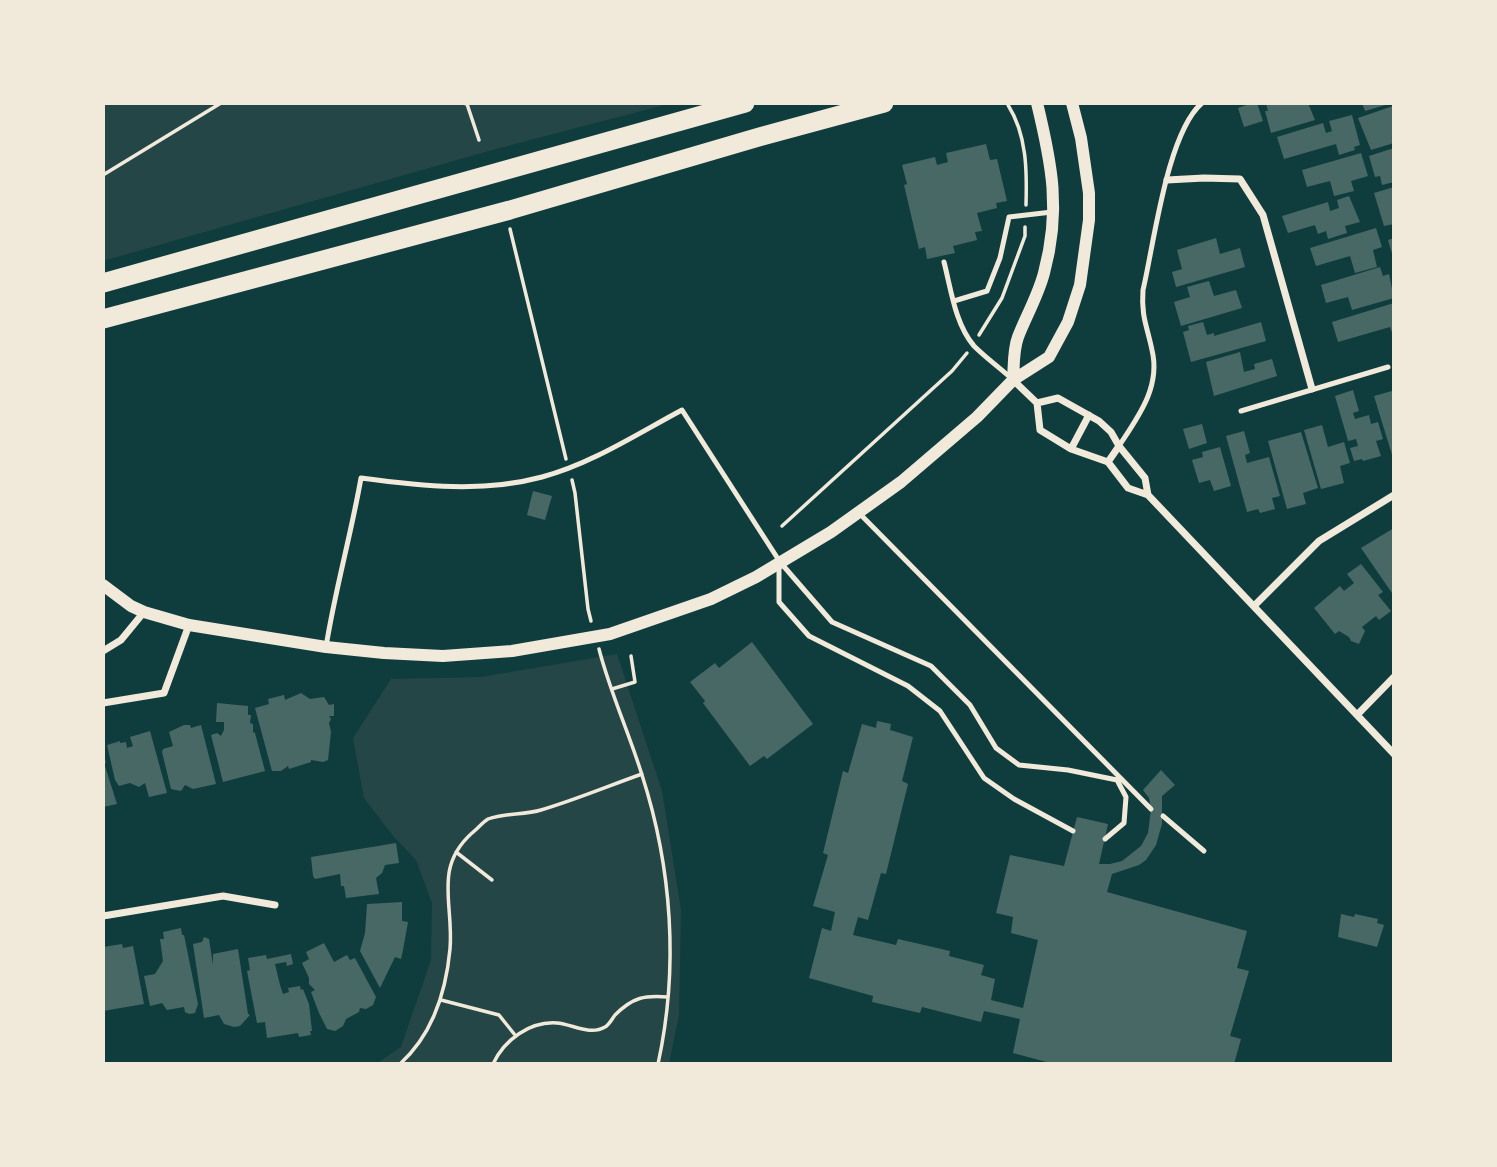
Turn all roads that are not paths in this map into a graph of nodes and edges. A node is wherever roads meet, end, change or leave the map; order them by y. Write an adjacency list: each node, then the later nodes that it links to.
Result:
1 (745, 103): 9 (highway)
2 (884, 103): 11 (highway)
3 (1037, 103): 7 (street)
4 (1072, 103): 13 (street)
5 (1202, 103): 6 (lane)
6 (1167, 180): 14 (street); 18 (lane)
7 (1055, 211): 10 (lane); 13 (street)
8 (944, 262): 10 (lane)
9 (103, 283)
10 (954, 301): 13 (lane)
11 (103, 318)
12 (1388, 367): 14 (lane)
13 (1013, 380): 15 (street); 23 (street)
14 (1312, 389): 16 (lane)
15 (1037, 403): 17 (street); 19 (street)
16 (1241, 411)
17 (1089, 415): 18 (street); 19 (street)
18 (1119, 446): 20 (street); 21 (street)
19 (1071, 449): 20 (street)
20 (1108, 462): 21 (street)
21 (1148, 495): 26 (street)
22 (1394, 495): 26 (street)
23 (859, 513): 24 (street); 35 (lane)
24 (779, 562): 29 (street); 29 (lane); 37 (lane); 38 (lane)
25 (103, 585): 27 (street)
26 (1255, 605): 33 (street)
27 (144, 612): 28 (street); 30 (street)
28 (190, 625): 29 (street); 32 (street)
29 (326, 647)
30 (103, 651)
31 (1394, 677): 33 (street)
32 (103, 703)
33 (1357, 715): 34 (street)
34 (1394, 754)
35 (1151, 808)
36 (1163, 816): 39 (lane)
37 (1073, 831)
38 (1105, 839)
39 (1204, 851)
40 (275, 905): 41 (street)
41 (103, 916)

